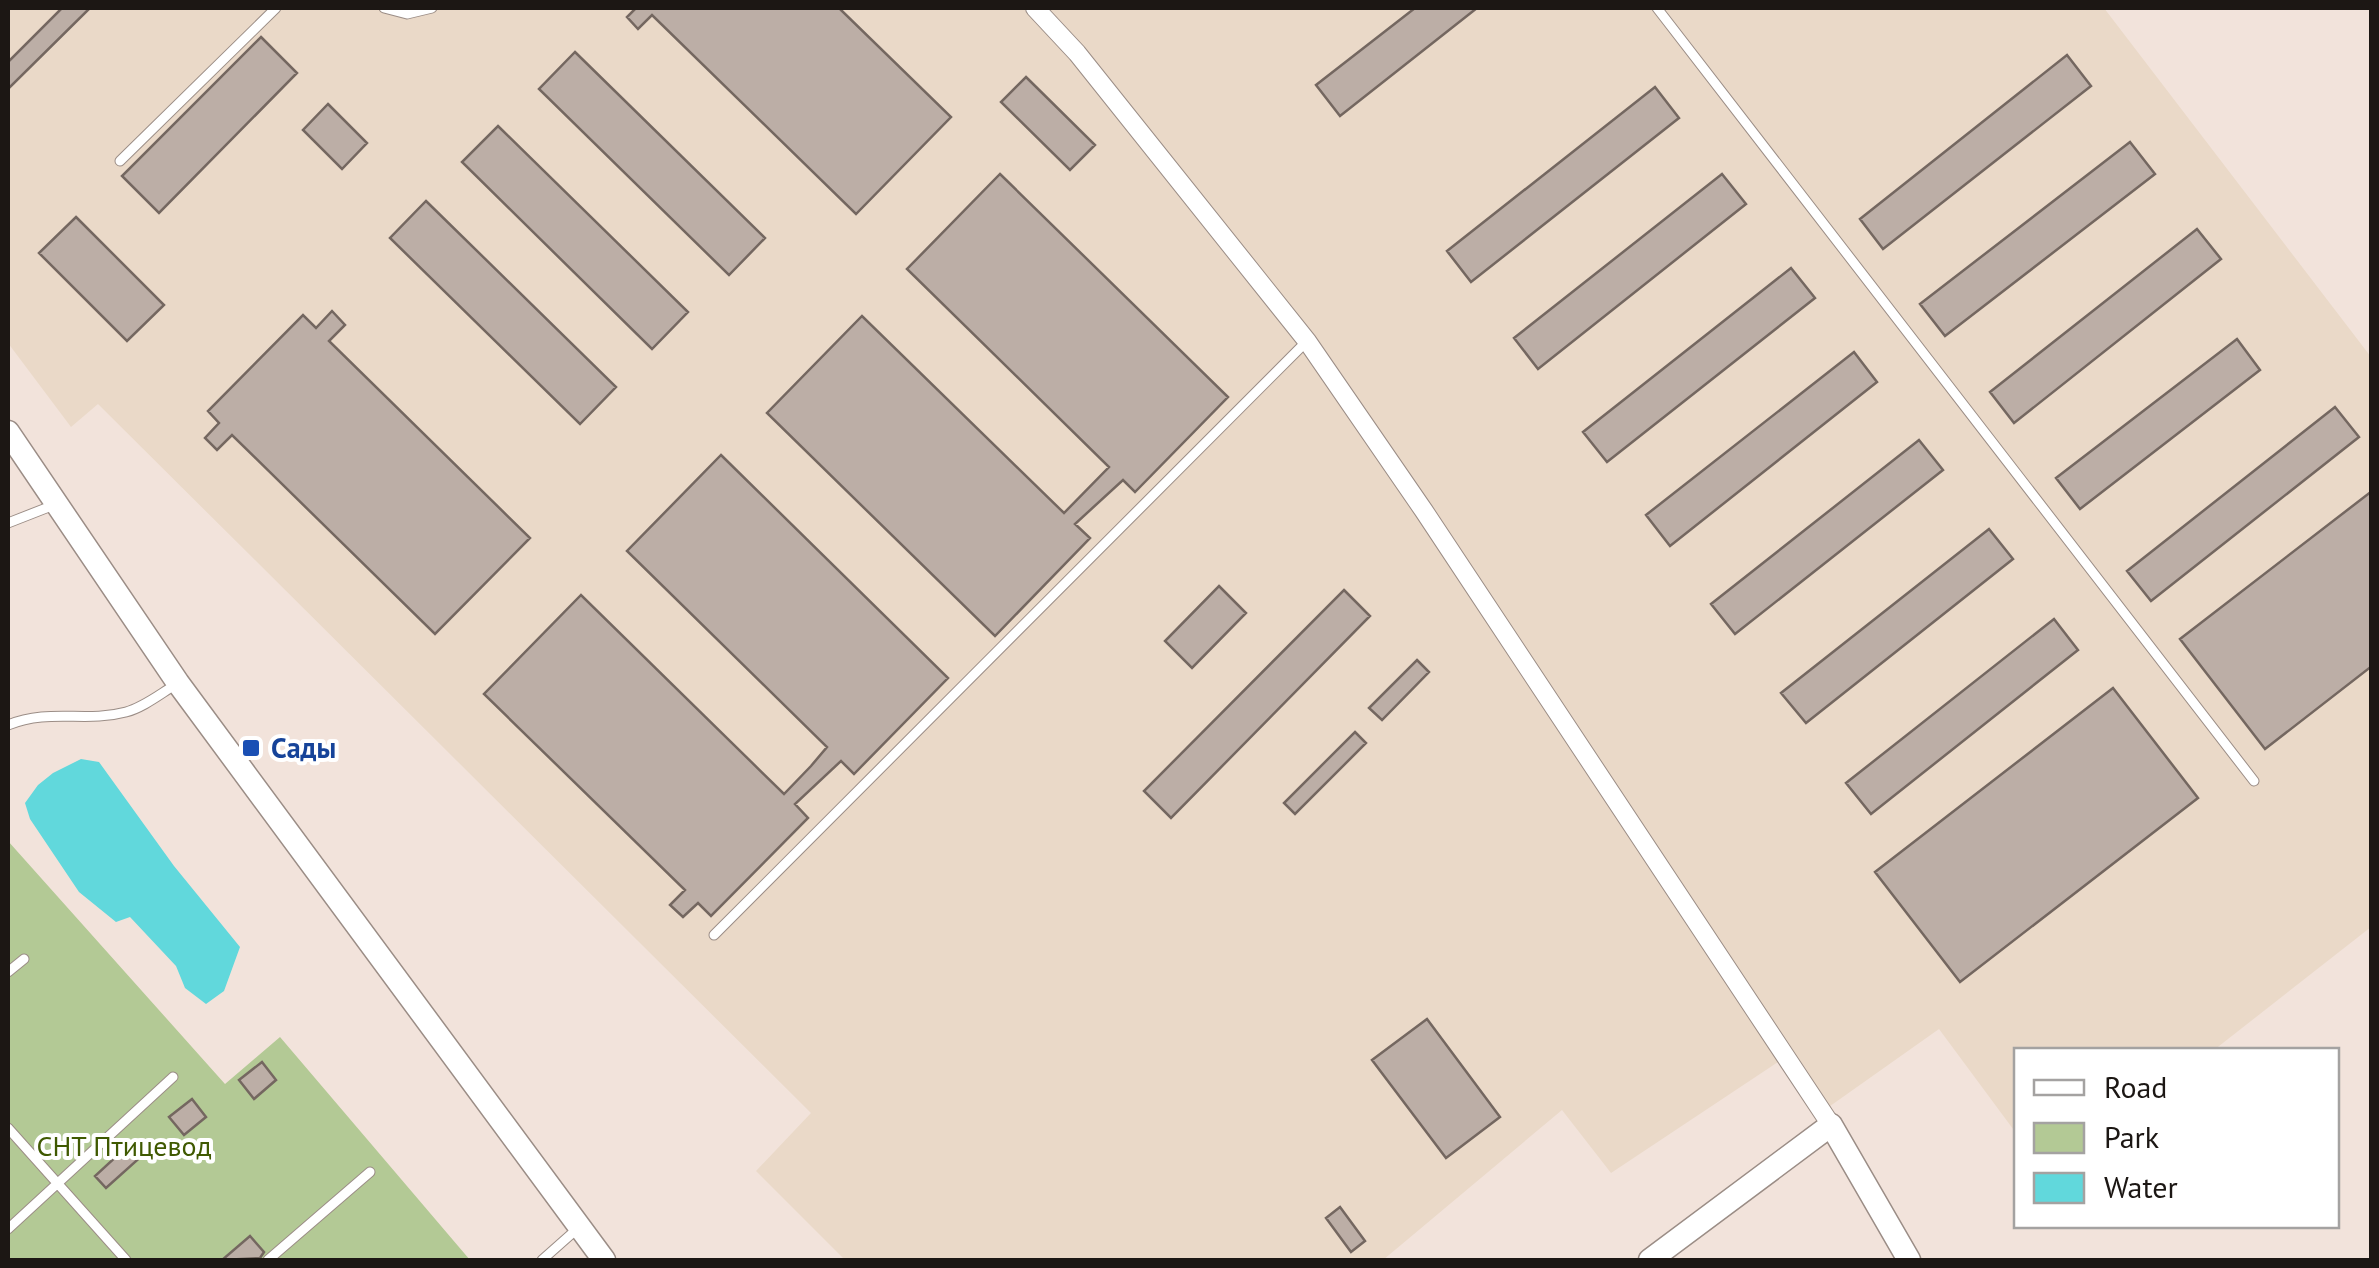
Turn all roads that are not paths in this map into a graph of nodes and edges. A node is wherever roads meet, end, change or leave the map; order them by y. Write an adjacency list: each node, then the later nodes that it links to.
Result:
1 (276, 8): 6 (lane)
2 (384, 8): 3 (lane)
3 (432, 8)
4 (1035, 8): 7 (street)
5 (1657, 8): 13 (lane)
6 (120, 161)
7 (1307, 341): 14 (lane); 18 (street)
8 (8, 432): 9 (street)
9 (56, 504): 10 (lane); 11 (street)
10 (8, 523)
11 (178, 682): 12 (lane); 22 (street)
12 (8, 725)
13 (2254, 781)
14 (714, 936)
15 (24, 958): 16 (lane)
16 (8, 972)
17 (173, 1077): 21 (lane)
18 (1832, 1126): 28 (street); 29 (street)
19 (8, 1128): 21 (lane)
20 (370, 1172): 25 (lane)
21 (59, 1183): 23 (lane); 24 (lane)
22 (579, 1227): 26 (lane); 27 (street)
23 (8, 1230)
24 (126, 1260)
25 (268, 1260)
26 (542, 1260)
27 (604, 1260)
28 (1650, 1260)
29 (1909, 1260)

